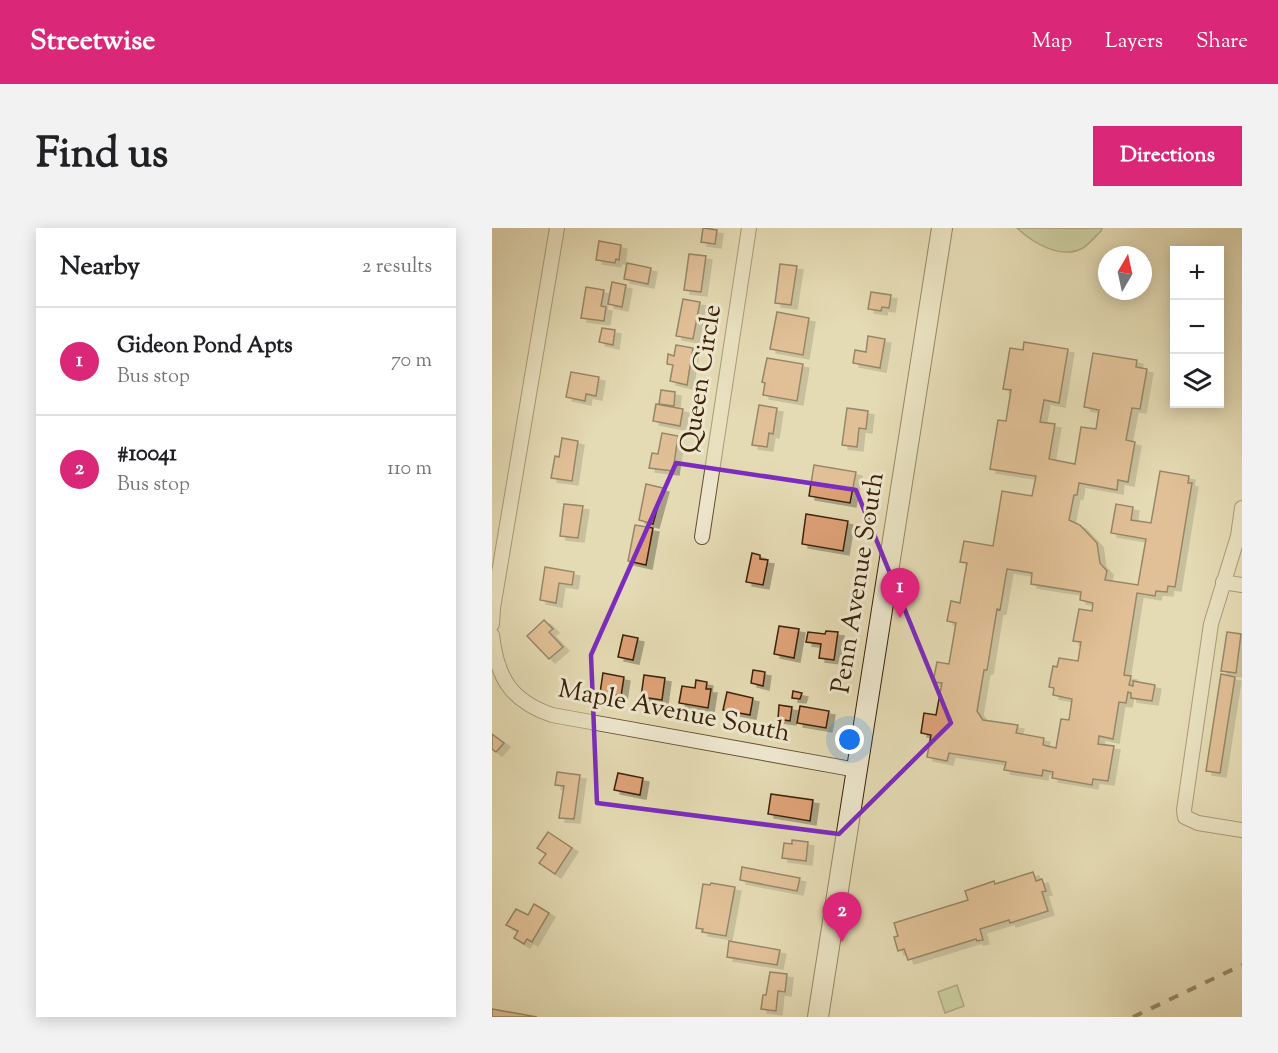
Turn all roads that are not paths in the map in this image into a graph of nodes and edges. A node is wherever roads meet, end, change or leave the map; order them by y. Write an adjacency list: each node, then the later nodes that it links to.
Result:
1 (557, 228): 8 (street)
2 (749, 228): 5 (street, Queen Circle)
3 (942, 228): 11 (main road, Penn Avenue South)
4 (1242, 508): 6 (street)
5 (702, 537)
6 (1222, 582): 7 (street); 12 (street)
7 (1242, 585)
8 (492, 608): 9 (street)
9 (492, 624)
10 (492, 635): 11 (street, Maple Avenue South)
11 (857, 770): 13 (main road, Penn Avenue South)
12 (1242, 830)
13 (818, 1017)

